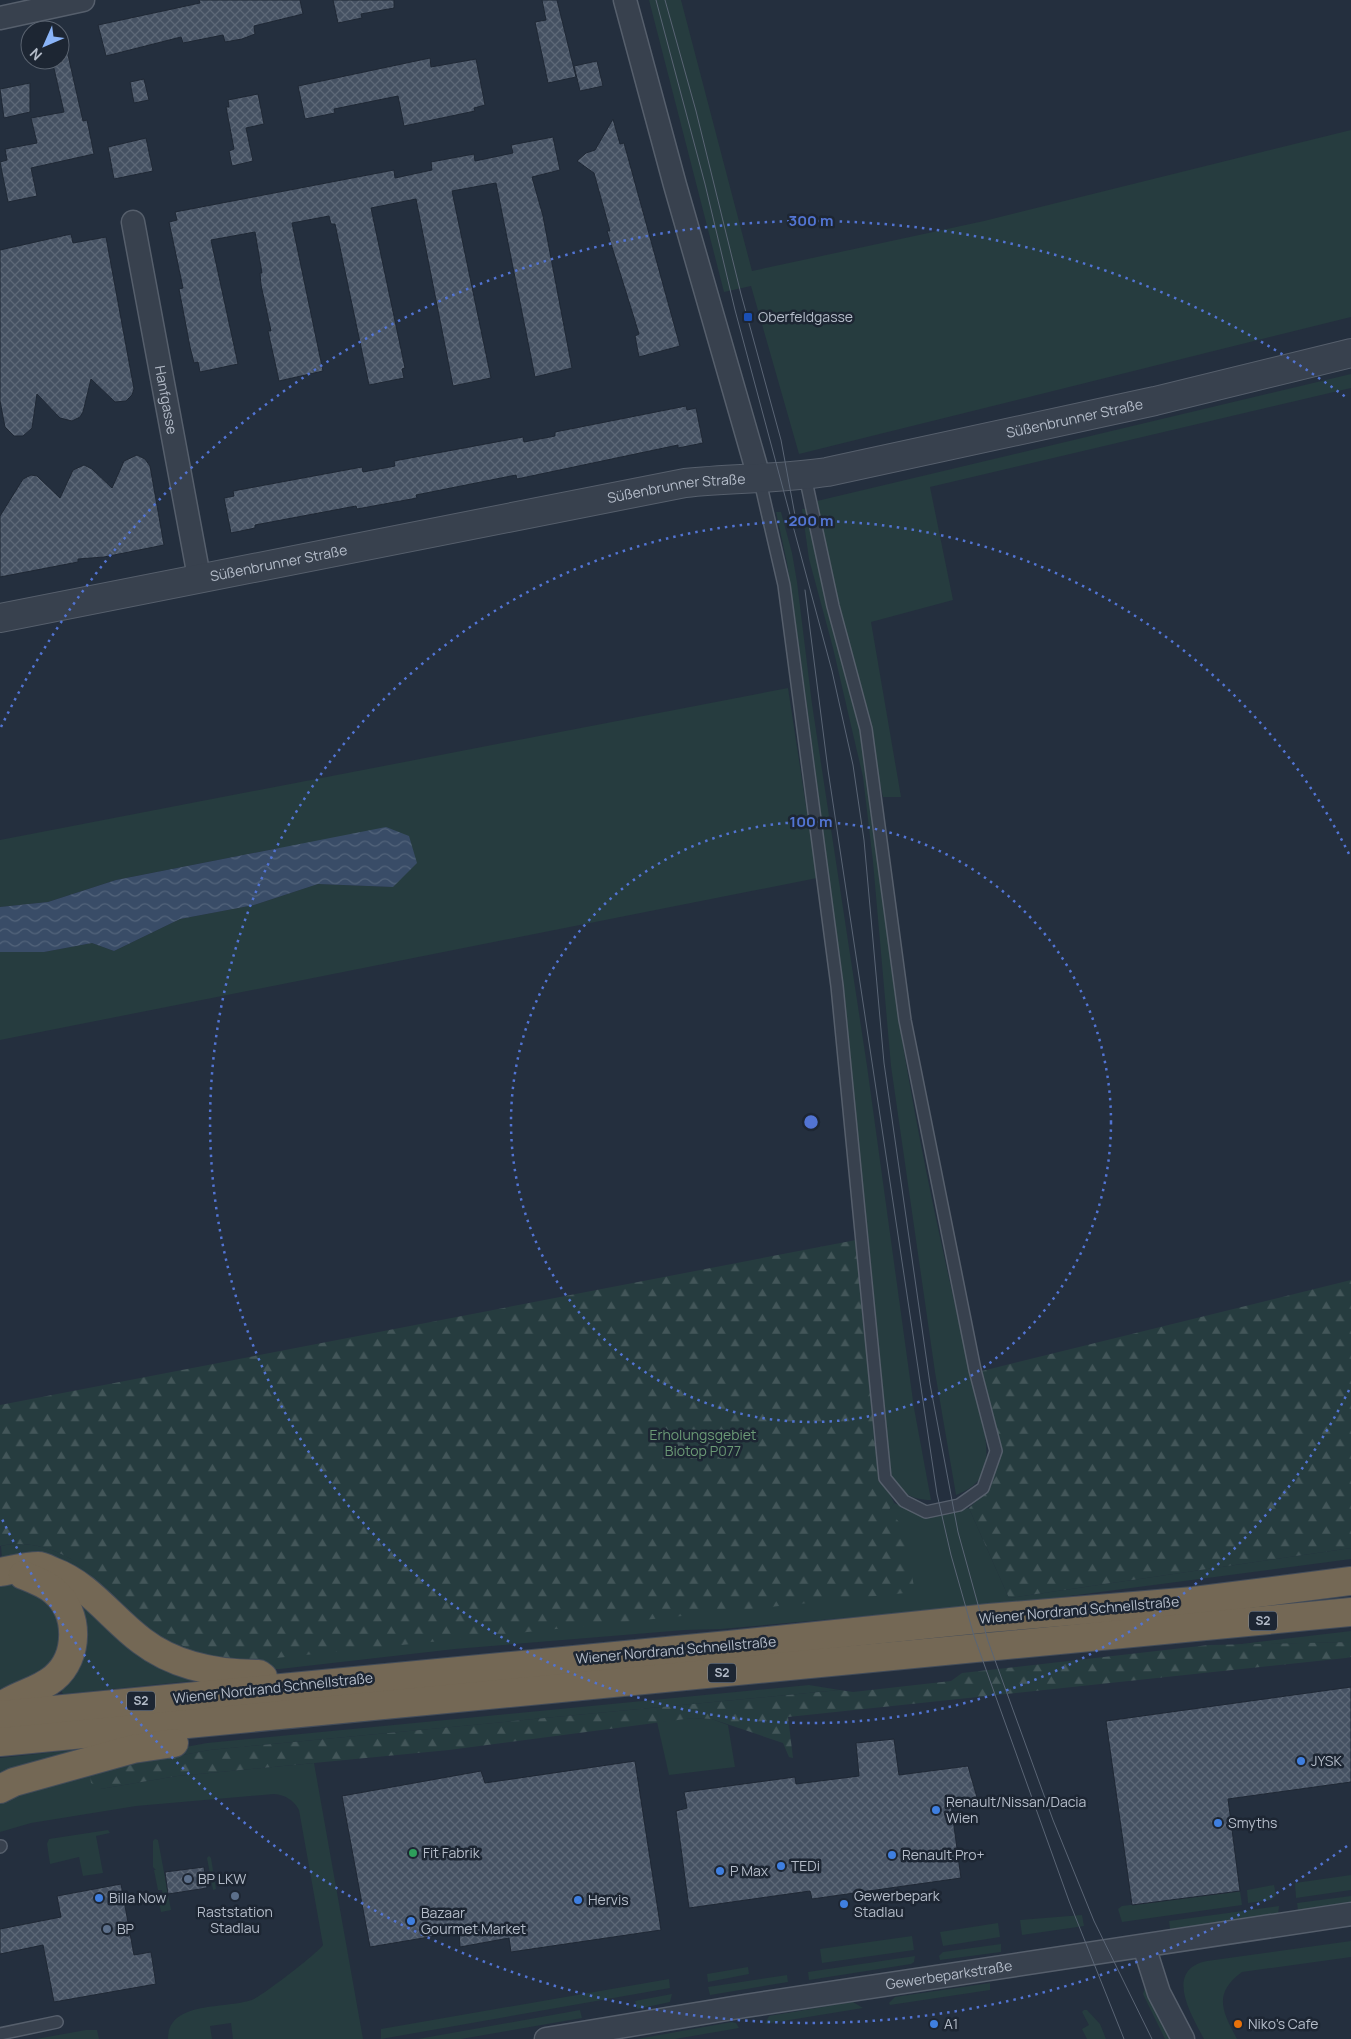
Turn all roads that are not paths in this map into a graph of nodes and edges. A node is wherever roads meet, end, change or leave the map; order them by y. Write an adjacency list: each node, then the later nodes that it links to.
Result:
1 (83, 0): 3 (street)
2 (626, 0): 7 (street)
3 (0, 18)
4 (132, 222): 8 (street, Hanfgasse)
5 (1351, 352): 6 (street, Süßenbrunner Straße)
6 (805, 476): 7 (street, Süßenbrunner Straße); 7 (lane)
7 (759, 477): 8 (street, Süßenbrunner Straße)
8 (199, 577): 9 (street, Süßenbrunner Straße)
9 (0, 618)
10 (5, 1571): 13 (highway); 14 (highway)
11 (1351, 1581): 13 (highway, Wiener Nordrand Schnellstraße / S2)
12 (1351, 1612): 16 (highway, Wiener Nordrand Schnellstraße / S2)
13 (282, 1687): 15 (highway, Wiener Nordrand Schnellstraße / S2)
14 (0, 1707)
15 (0, 1715)
16 (268, 1716): 17 (highway, Wiener Nordrand Schnellstraße / S2); 18 (highway)
17 (0, 1742)
18 (0, 1789)
19 (1351, 1914): 20 (street, Gewerbeparkstraße)
20 (1144, 1946): 23 (street, Gewerbeparkstraße); 24 (street)
21 (57, 2022): 22 (lane)
22 (0, 2034)
23 (546, 2039)
24 (1183, 2039)

